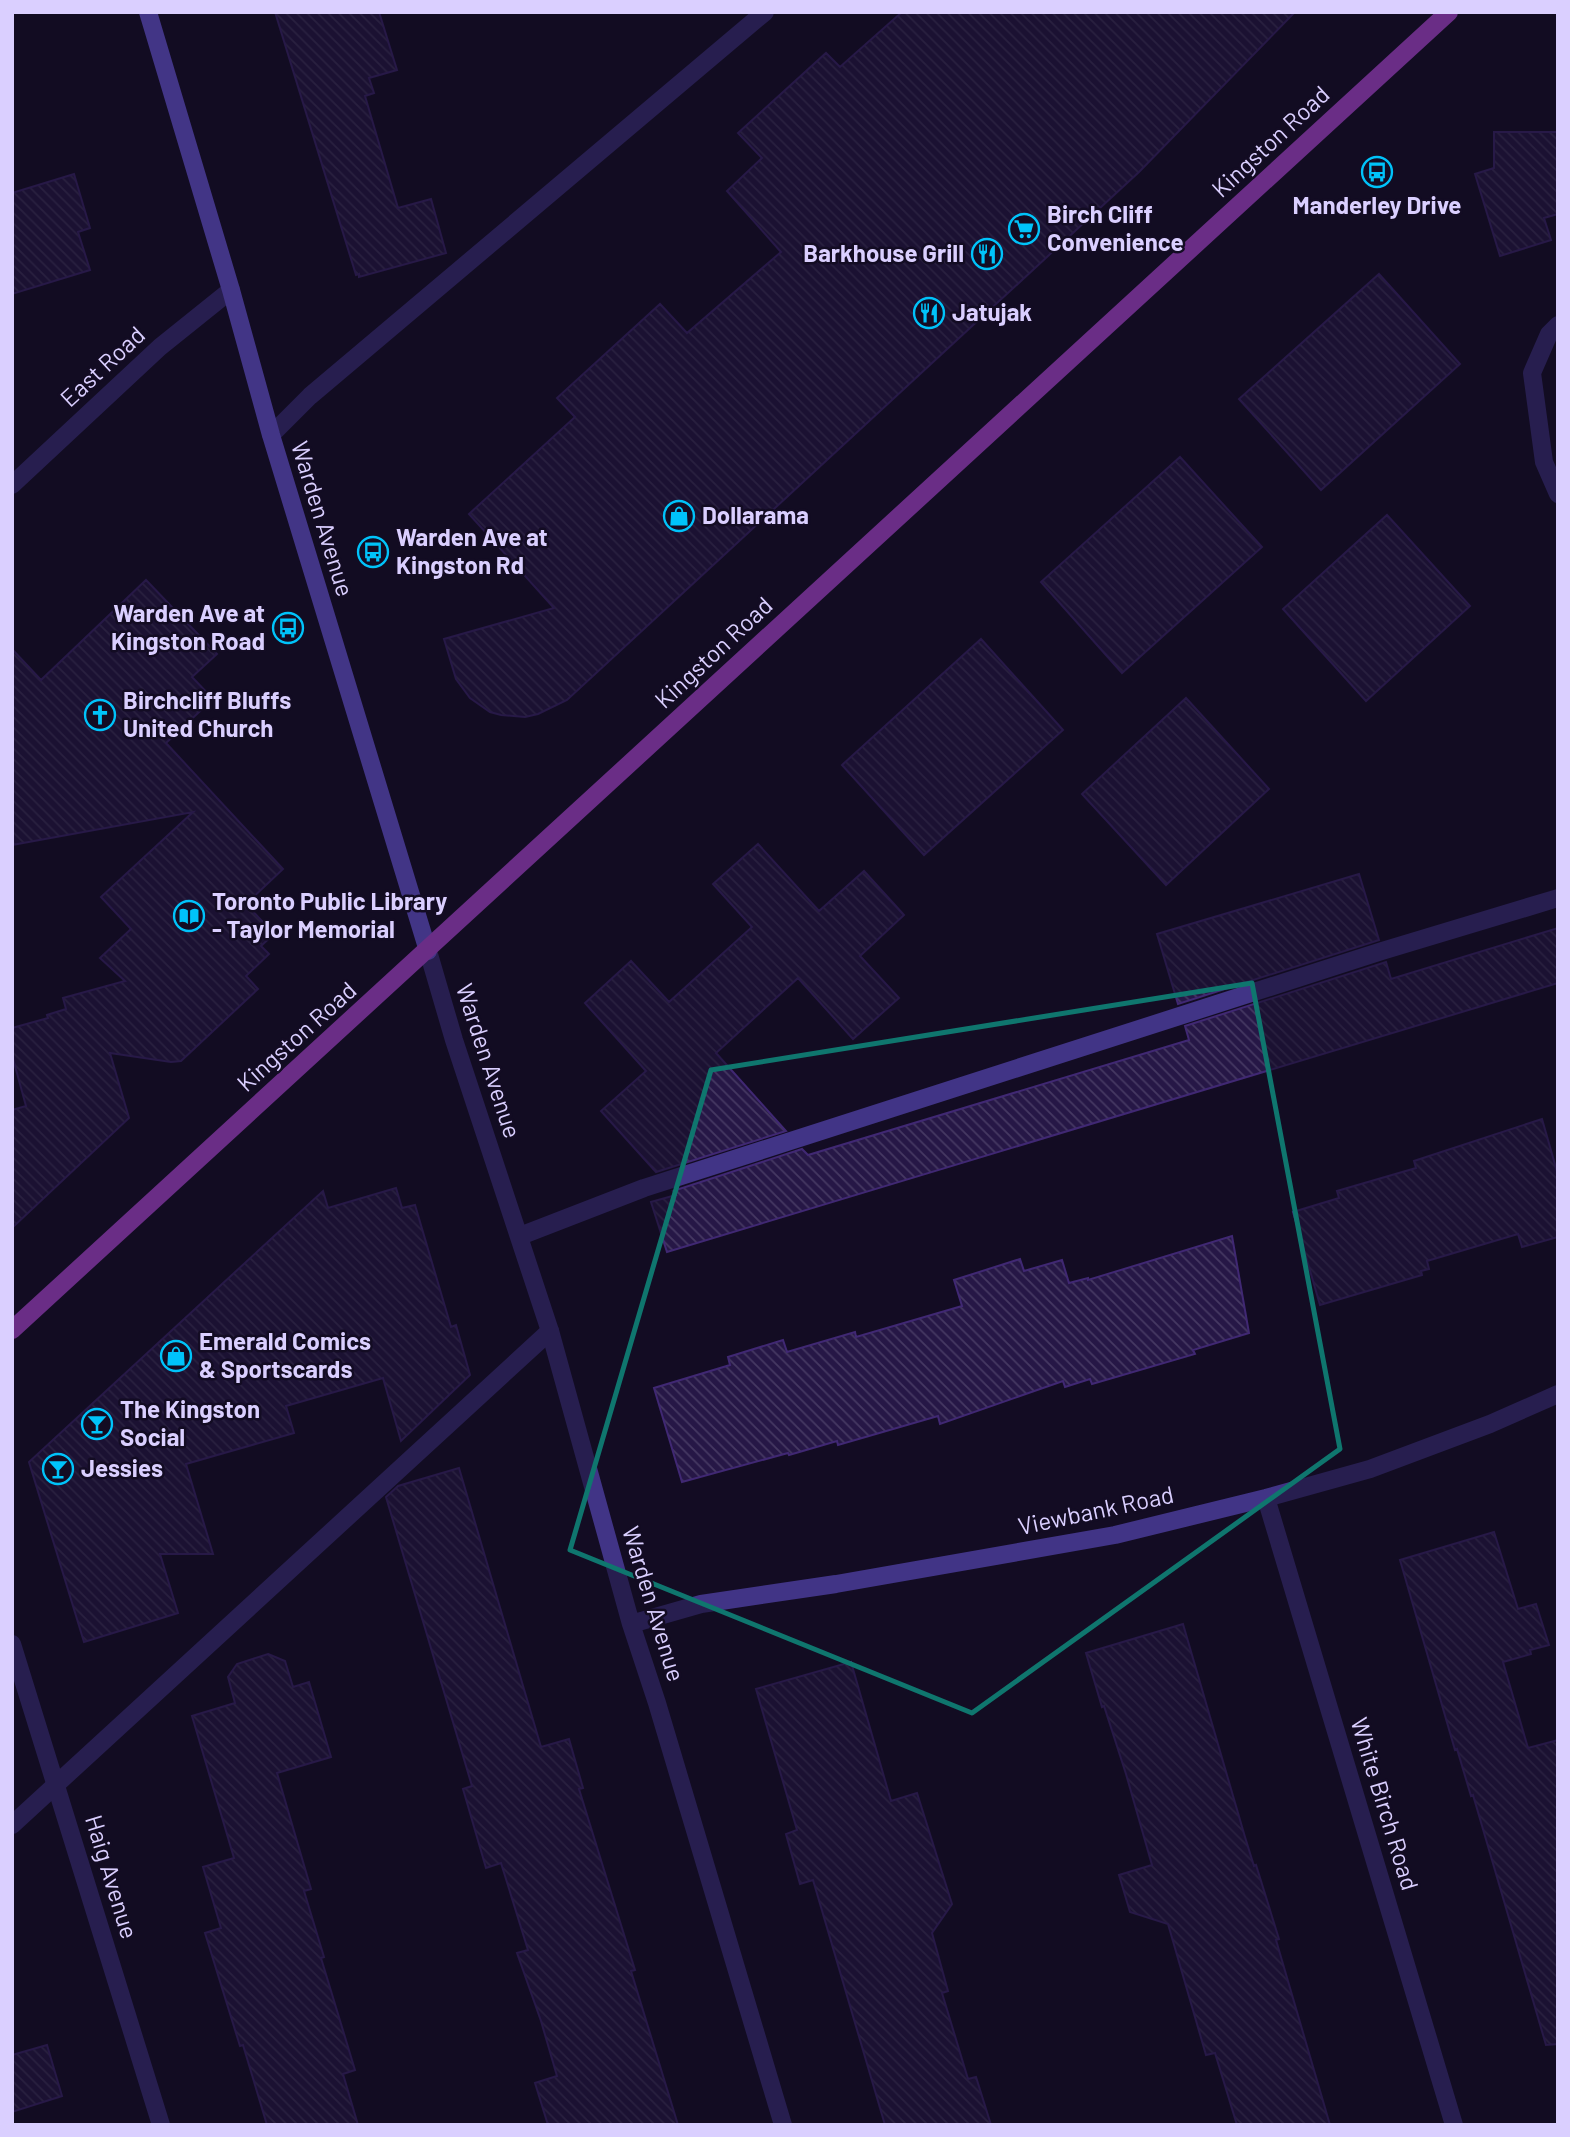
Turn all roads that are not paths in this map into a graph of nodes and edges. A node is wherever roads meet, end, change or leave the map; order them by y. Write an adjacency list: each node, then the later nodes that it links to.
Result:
1 (148, 12): 4 (main road, Warden Avenue)
2 (765, 12): 6 (street)
3 (1449, 12): 10 (main road, Kingston Road)
4 (231, 290): 6 (main road, Warden Avenue); 7 (street, East Road)
5 (1558, 325): 8 (street)
6 (271, 435): 10 (main road, Warden Avenue)
7 (12, 485)
8 (1558, 494)
9 (1558, 898): 11 (street)
10 (428, 951): 11 (street, Warden Avenue); 12 (main road, Kingston Road)
11 (520, 1236): 13 (street, Warden Avenue)
12 (12, 1330)
13 (550, 1331): 16 (street, Warden Avenue); 18 (street)
14 (1558, 1394): 15 (street, Viewbank Road)
15 (1266, 1498): 16 (street, Viewbank Road); 22 (street, White Birch Road)
16 (631, 1624): 21 (street, Warden Avenue)
17 (12, 1644): 18 (street, Haig Avenue)
18 (58, 1785): 19 (street); 20 (street, Haig Avenue)
19 (12, 1825)
20 (161, 2125)
21 (783, 2125)
22 (1454, 2125)

